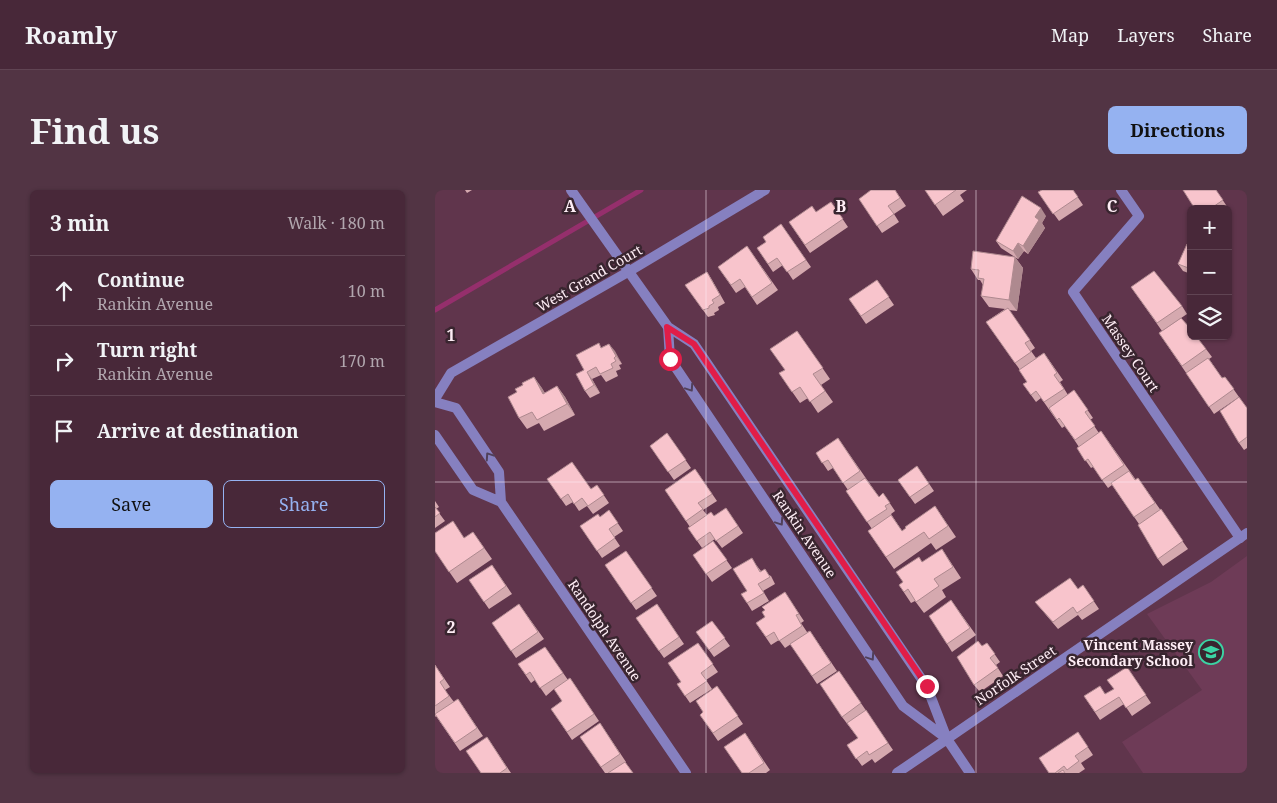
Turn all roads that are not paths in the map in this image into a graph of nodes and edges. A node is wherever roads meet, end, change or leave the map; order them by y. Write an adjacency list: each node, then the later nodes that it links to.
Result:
1 (571, 190): 4 (street, Rankin Avenue)
2 (765, 190): 4 (street, West Grand Court)
3 (1121, 190): 9 (street, Massey Court)
4 (628, 272): 5 (street, Rankin Avenue); 6 (street, West Grand Court)
5 (667, 327): 10 (street, Rankin Avenue); 10 (street, Rankin Avenue, one-way to 10)
6 (435, 400): 8 (street, one-way to 6)
7 (435, 435): 8 (street)
8 (501, 502): 11 (street, Randolph Avenue)
9 (1243, 535): 10 (street, Norfolk Street)
10 (947, 739): 12 (street, Norfolk Street); 13 (street, Rankin Avenue)
11 (686, 773)
12 (897, 773)
13 (970, 773)

